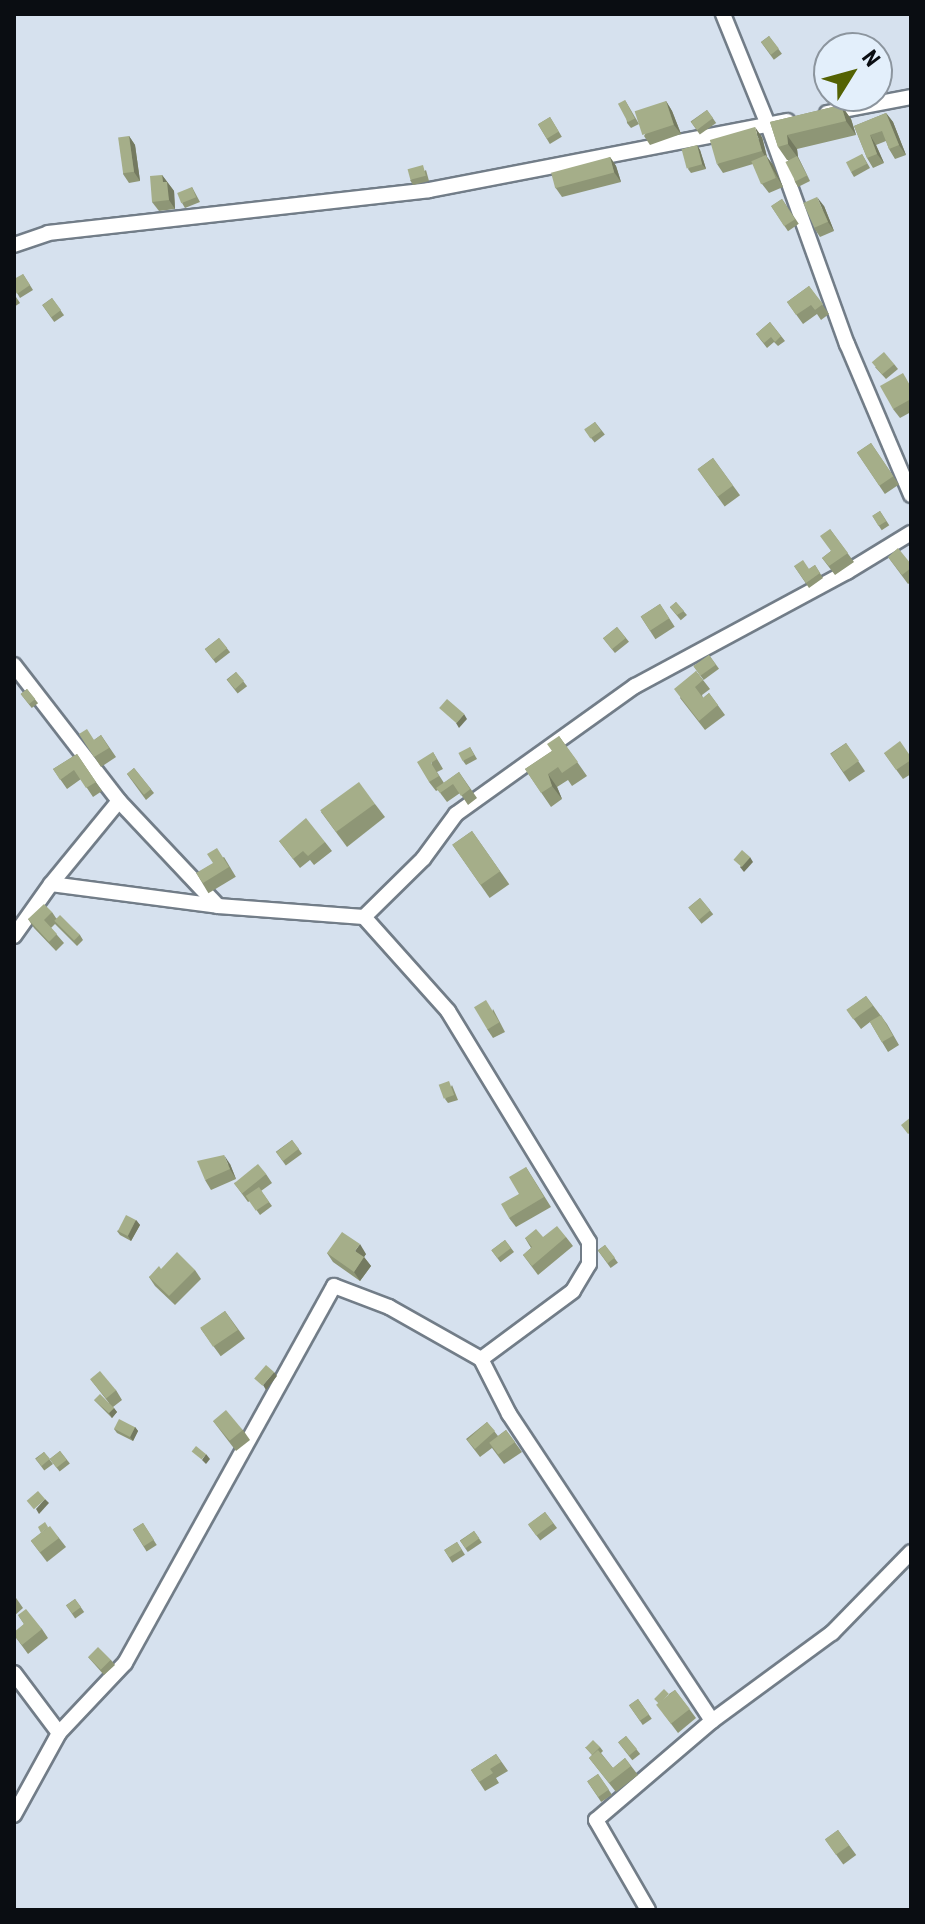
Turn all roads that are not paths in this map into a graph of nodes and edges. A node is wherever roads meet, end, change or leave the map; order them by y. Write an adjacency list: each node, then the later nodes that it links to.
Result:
1 (723, 14): 3 (street)
2 (911, 97): 3 (street)
3 (768, 125): 4 (street); 5 (street)
4 (14, 245)
5 (911, 495)
6 (911, 533): 11 (street)
7 (14, 665): 8 (street)
8 (119, 801): 9 (street); 10 (street)
9 (51, 884): 10 (street); 12 (street)
10 (218, 906): 11 (street)
11 (364, 917): 13 (street)
12 (14, 936)
13 (481, 1359): 16 (street); 17 (street)
14 (911, 1552): 16 (street)
15 (14, 1673): 17 (street)
16 (712, 1721): 19 (street)
17 (59, 1733): 18 (street)
18 (14, 1815)
19 (648, 1910)

